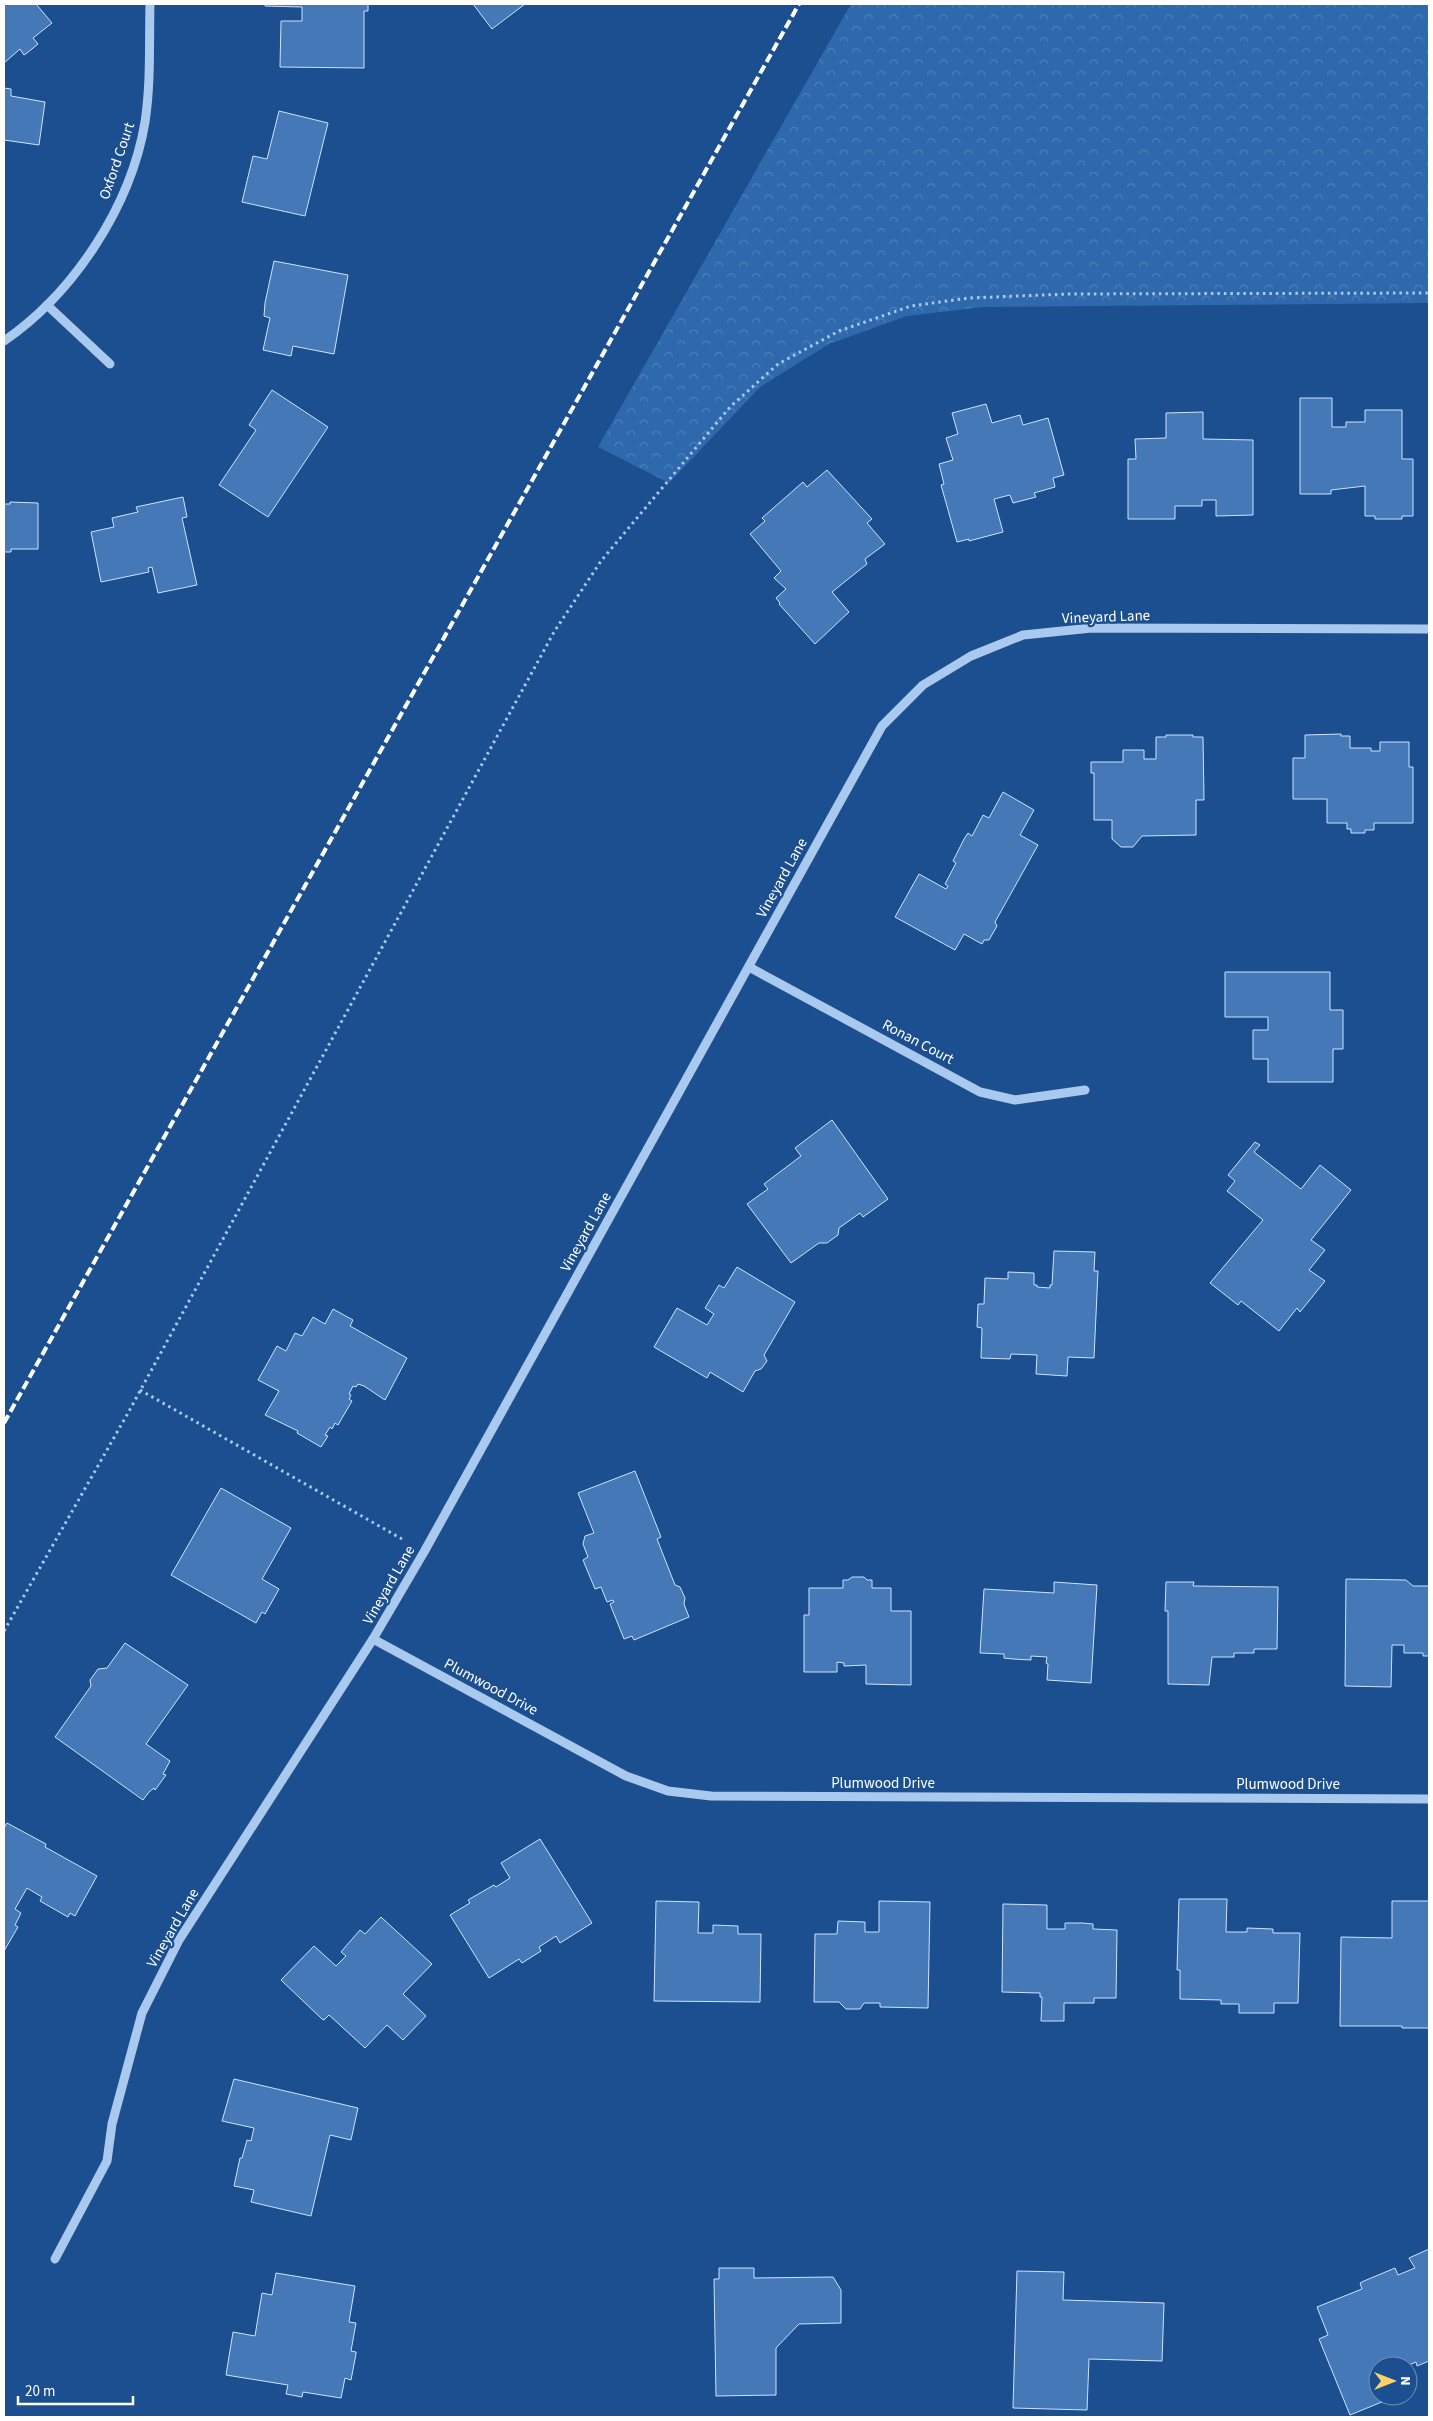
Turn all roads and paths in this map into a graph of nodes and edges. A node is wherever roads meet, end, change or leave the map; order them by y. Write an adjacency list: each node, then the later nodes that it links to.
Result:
1 (150, 4): 3 (street, Oxford Court)
2 (1429, 293): 9 (path)
3 (47, 305): 4 (street, Oxford Court); 5 (street)
4 (4, 341)
5 (110, 364)
6 (1429, 629): 7 (street, Vineyard Lane)
7 (749, 966): 8 (street, Ronan Court); 10 (street, Vineyard Lane)
8 (1085, 1090)
9 (140, 1390): 10 (path); 11 (path)
10 (424, 1552): 12 (street, Vineyard Lane)
11 (4, 1631)
12 (373, 1639): 13 (street, Plumwood Drive); 14 (street, Vineyard Lane)
13 (1429, 1799)
14 (55, 2260)

